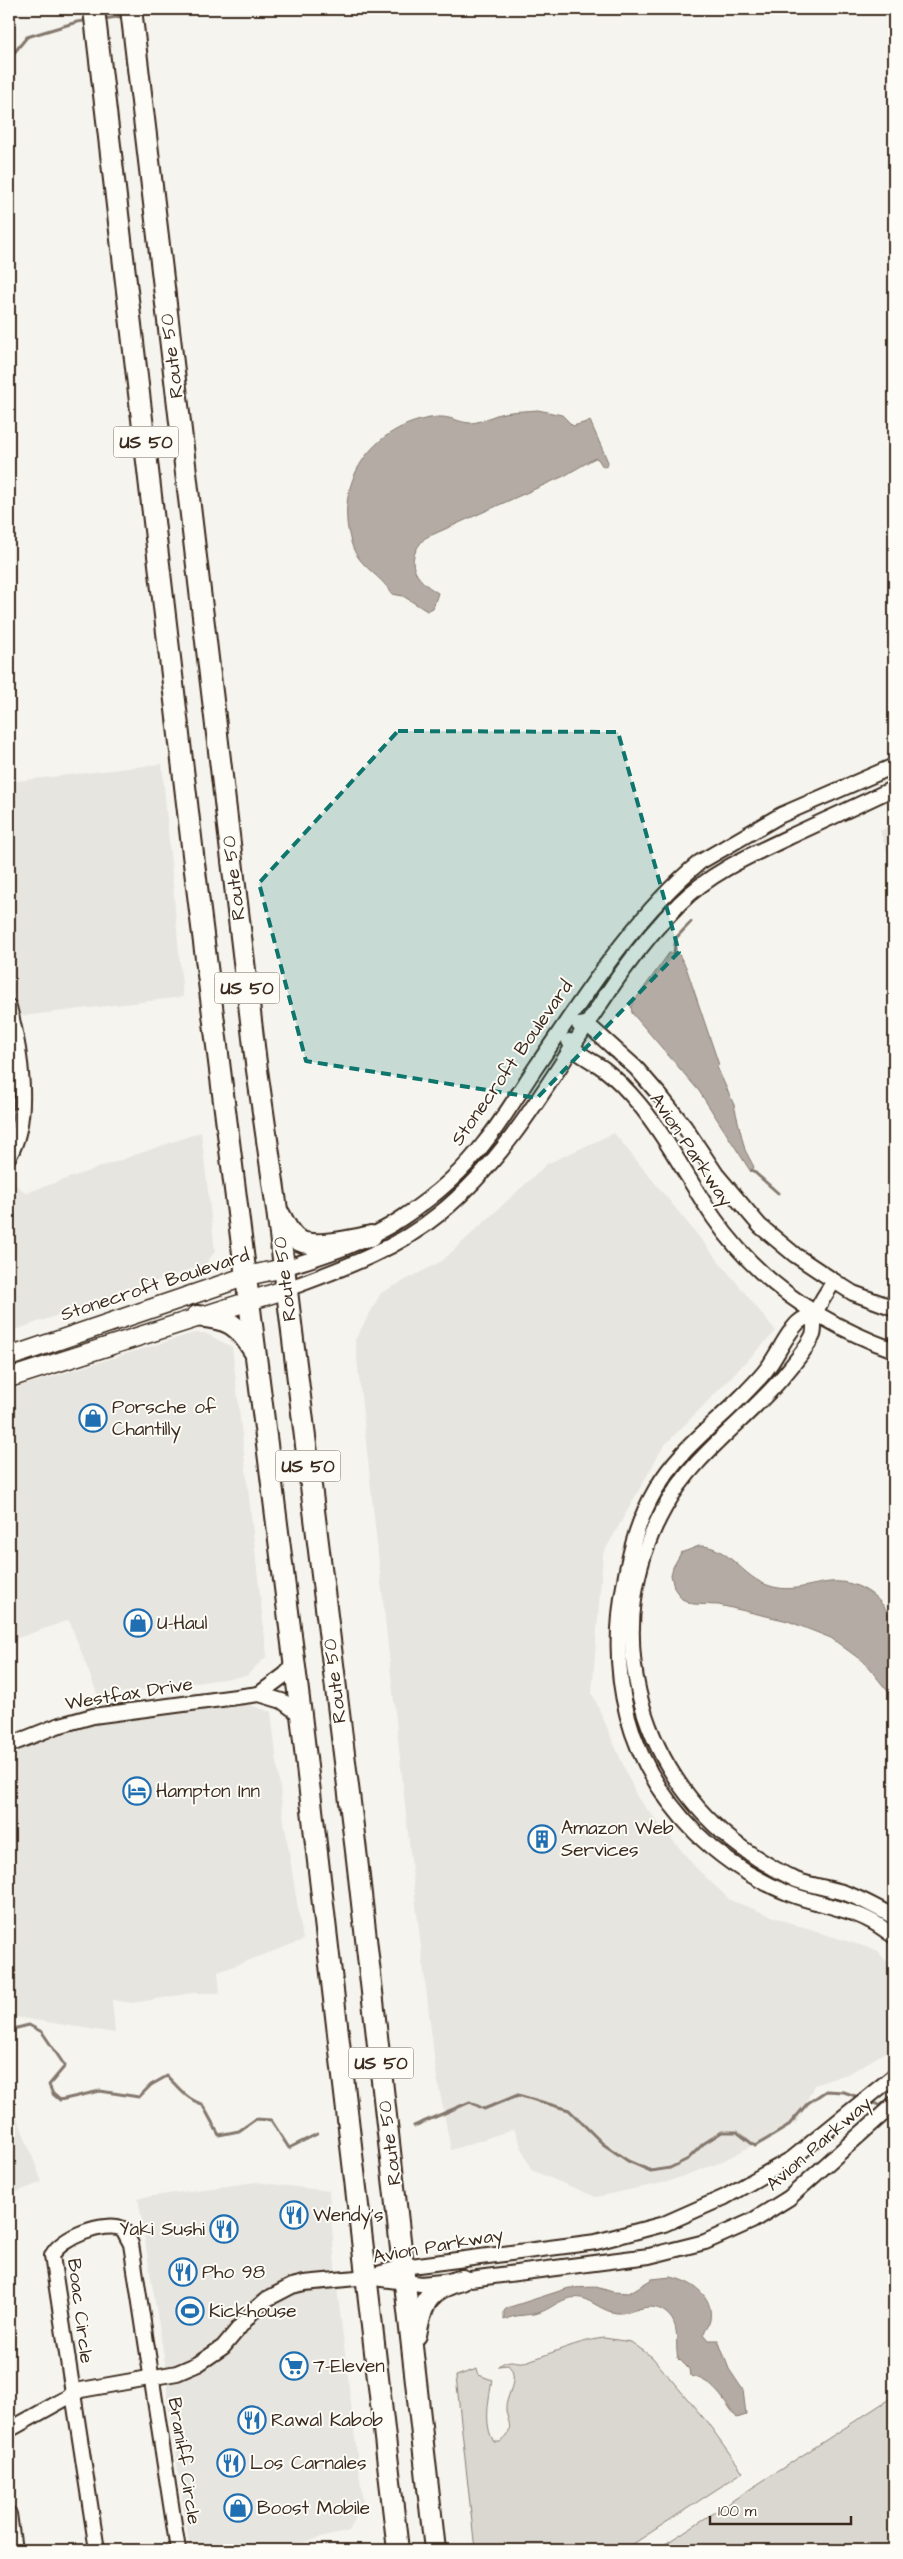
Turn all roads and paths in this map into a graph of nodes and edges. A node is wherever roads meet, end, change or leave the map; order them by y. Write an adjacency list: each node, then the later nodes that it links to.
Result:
1 (94, 9): 13 (highway, Route 50 / US 50)
2 (131, 9): 10 (highway, Route 50 / US 50)
3 (894, 766): 7 (street, Stonecroft Boulevard)
4 (894, 788): 6 (street, Stonecroft Boulevard)
5 (9, 1007): 9 (street)
6 (587, 1024): 7 (street); 8 (street, Stonecroft Boulevard); 14 (street, Avion Parkway)
7 (563, 1027): 8 (street); 11 (street, Stonecroft Boulevard)
8 (573, 1049): 15 (street, Stonecroft Boulevard); 18 (street, Avion Parkway)
9 (9, 1156)
10 (277, 1210): 11 (highway); 12 (highway, Route 50 / US 50)
11 (371, 1236): 12 (street, Stonecroft Boulevard)
12 (284, 1268): 13 (main road, Stonecroft Boulevard); 15 (highway, Route 50 / US 50)
13 (247, 1276): 16 (highway, Route 50 / US 50); 22 (main road, Stonecroft Boulevard)
14 (834, 1281): 17 (street, Avion Parkway); 18 (street)
15 (287, 1289): 16 (main road, Stonecroft Boulevard); 32 (highway, Route 50 / US 50)
16 (250, 1300): 19 (main road, Stonecroft Boulevard); 21 (highway, Route 50 / US 50)
17 (894, 1308)
18 (815, 1314): 20 (street, Avion Parkway); 28 (street); 29 (street)
19 (197, 1316): 21 (highway); 23 (main road, Stonecroft Boulevard)
20 (894, 1350)
21 (256, 1355): 24 (highway, Route 50 / US 50)
22 (9, 1357)
23 (9, 1378)
24 (294, 1662): 25 (street, Westfax Drive); 26 (highway, Route 50 / US 50)
25 (259, 1694): 26 (street, Westfax Drive); 27 (street, Westfax Drive)
26 (301, 1715): 33 (highway, Route 50 / US 50)
27 (9, 1745)
28 (894, 1917)
29 (894, 1936)
30 (892, 2078): 32 (street, Avion Parkway)
31 (894, 2104): 34 (street, Avion Parkway)
32 (404, 2275): 33 (street, Avion Parkway); 34 (street, Avion Parkway); 35 (highway, Route 50 / US 50)
33 (366, 2277): 36 (street, Avion Parkway); 43 (highway, Route 50 / US 50)
34 (462, 2280): 35 (highway)
35 (412, 2354): 44 (highway, Route 50 / US 50)
36 (152, 2378): 37 (street, Avion Parkway); 37 (street, Boac Circle); 42 (street, Braniff Circle)
37 (72, 2395): 38 (street, Avion Parkway); 41 (street)
38 (9, 2430)
39 (9, 2514): 40 (street)
40 (14, 2550)
41 (97, 2550)
42 (178, 2550)
43 (398, 2550)
44 (435, 2550)

